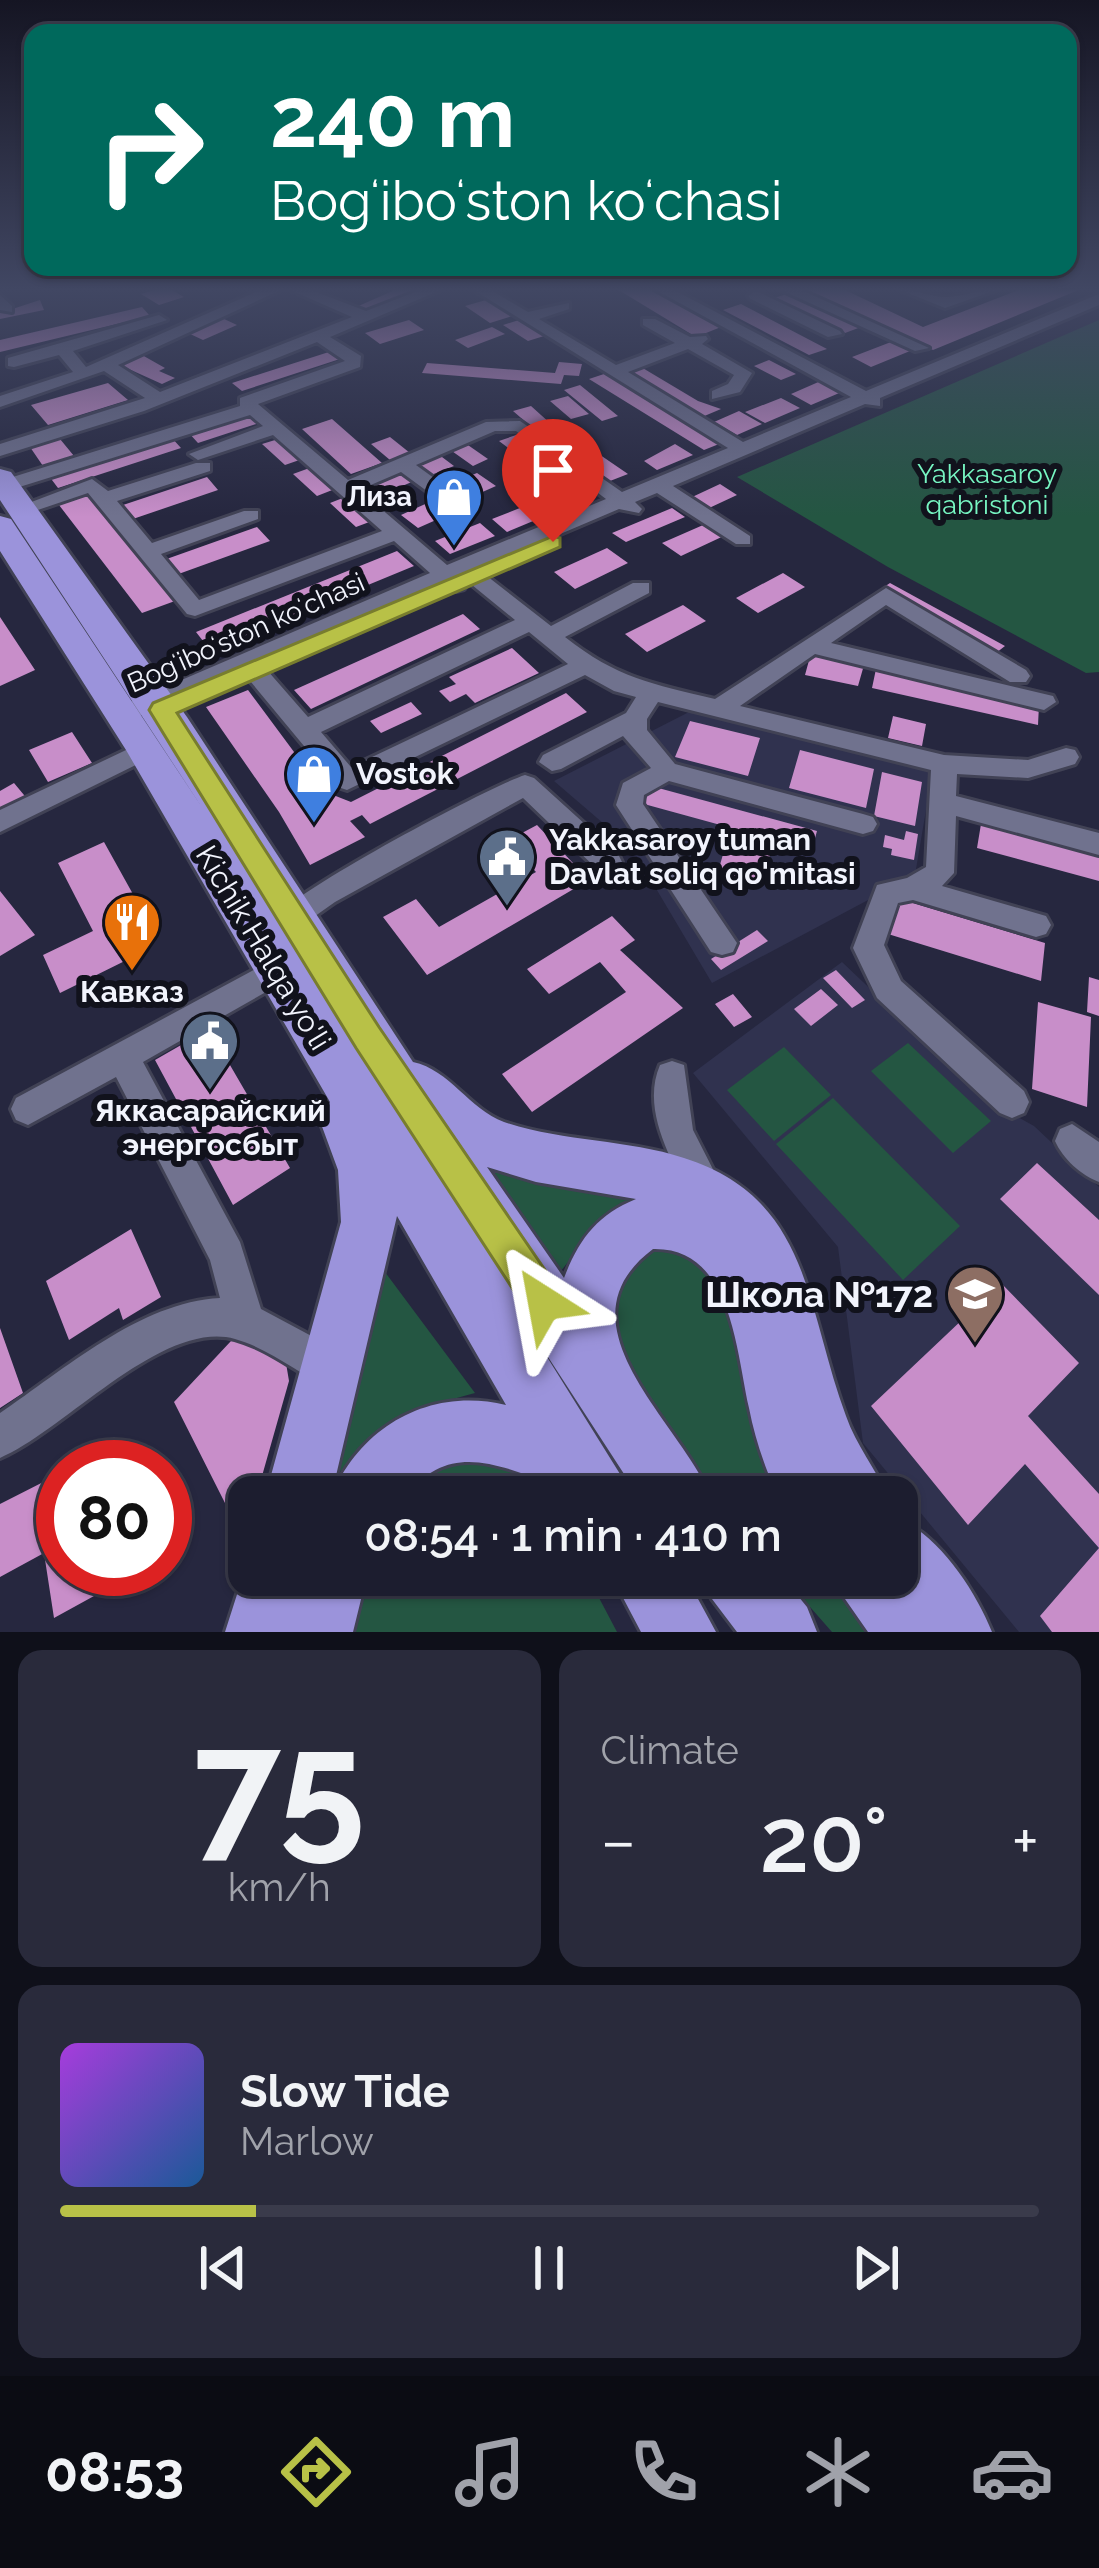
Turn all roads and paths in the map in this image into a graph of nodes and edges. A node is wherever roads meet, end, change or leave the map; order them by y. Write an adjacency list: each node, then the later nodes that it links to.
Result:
1 (76, 365): 13 (street)
2 (102, 365): 13 (street)
3 (107, 365): 15 (street)
4 (247, 365): 15 (street)
5 (348, 365): 18 (street)
6 (603, 365): 12 (street)
7 (632, 365): 12 (street)
8 (730, 365): 14 (street)
9 (806, 365): 16 (street)
10 (950, 365): 16 (street, Bogʻiboʻston koʻchasi)
11 (959, 365): 16 (street, Bogʻiboʻston koʻchasi)
12 (614, 372): 20 (street)
13 (83, 374): 17 (street)
14 (718, 394)
15 (159, 399): 24 (street)
16 (872, 400): 20 (street, Bogʻiboʻston koʻchasi); 23 (street, Bogʻiboʻston koʻchasi)
17 (0, 402)
18 (253, 407): 19 (street); 24 (street)
19 (277, 428): 22 (street); 26 (street)
20 (742, 449): 23 (street, Bogʻiboʻston koʻchasi)
21 (402, 464): 22 (street); 25 (street); 27 (street)
22 (346, 488): 29 (street)
23 (664, 489): 27 (street, Bogʻiboʻston koʻchasi); 30 (street)
24 (5, 493): 26 (street); 42 (highway, Kichik Halqa yo'li)
25 (442, 493)
26 (104, 499): 31 (street)
27 (626, 505): 32 (street, Bogʻiboʻston koʻchasi)
28 (251, 515): 31 (street)
29 (398, 532): 31 (street); 32 (street)
30 (743, 539)
31 (147, 552)
32 (460, 575): 34 (street); 36 (street, Bogʻiboʻston koʻchasi)
33 (641, 588): 34 (street)
34 (540, 629): 37 (street); 44 (street)
35 (809, 645): 38 (street); 40 (street); 41 (street)
36 (249, 665): 42 (street, Bogʻiboʻston koʻchasi); 44 (street)
37 (585, 665): 39 (street); 44 (street)
38 (1018, 676)
39 (651, 693): 41 (street); 43 (street)
40 (1044, 702)
41 (721, 707): 48 (street)
42 (147, 708): 45 (highway, Kichik Halqa yo'li); 58 (highway, Kichik Halqa yo'li)
43 (635, 718): 47 (street); 49 (street)
44 (303, 730)
45 (145, 750): 51 (street); 58 (highway, Kichik Halqa yo'li)
46 (1066, 757): 48 (street)
47 (552, 762)
48 (944, 764): 50 (street)
49 (666, 771): 52 (street); 57 (street)
50 (946, 803): 53 (street); 55 (street)
51 (0, 822)
52 (863, 824)
53 (1099, 844)
54 (608, 862): 58 (street)
55 (913, 889): 56 (street); 62 (street)
56 (1036, 925)
57 (722, 943)
58 (284, 945): 59 (highway, Kichik Halqa yo'li); 60 (street); 70 (highway); 72 (highway, Kichik Halqa yo'li)
59 (367, 1037): 67 (highway); 72 (highway, Kichik Halqa yo'li)
60 (123, 1057): 63 (street); 69 (street)
61 (673, 1076): 64 (street)
62 (1012, 1102)
63 (28, 1108)
64 (676, 1133): 67 (street); 68 (street)
65 (1072, 1141): 66 (street)
66 (1099, 1165)
67 (630, 1170): 68 (highway)
68 (706, 1191): 77 (highway)
69 (246, 1324): 70 (street); 71 (street)
70 (334, 1370): 73 (highway)
71 (0, 1437)
72 (597, 1458): 74 (highway); 75 (highway, Kichik Halqa yo'li); 76 (highway)
73 (304, 1476)
74 (380, 1476)
75 (634, 1476)
76 (802, 1476)
77 (841, 1476)
78 (918, 1580): 89 (highway)
79 (270, 1596): 84 (highway)
80 (327, 1596): 85 (highway)
81 (658, 1596): 86 (highway)
82 (753, 1596): 87 (highway)
83 (884, 1596): 88 (highway)
84 (260, 1632)
85 (318, 1632)
86 (681, 1632)
87 (782, 1632)
88 (911, 1632)
89 (957, 1632)

